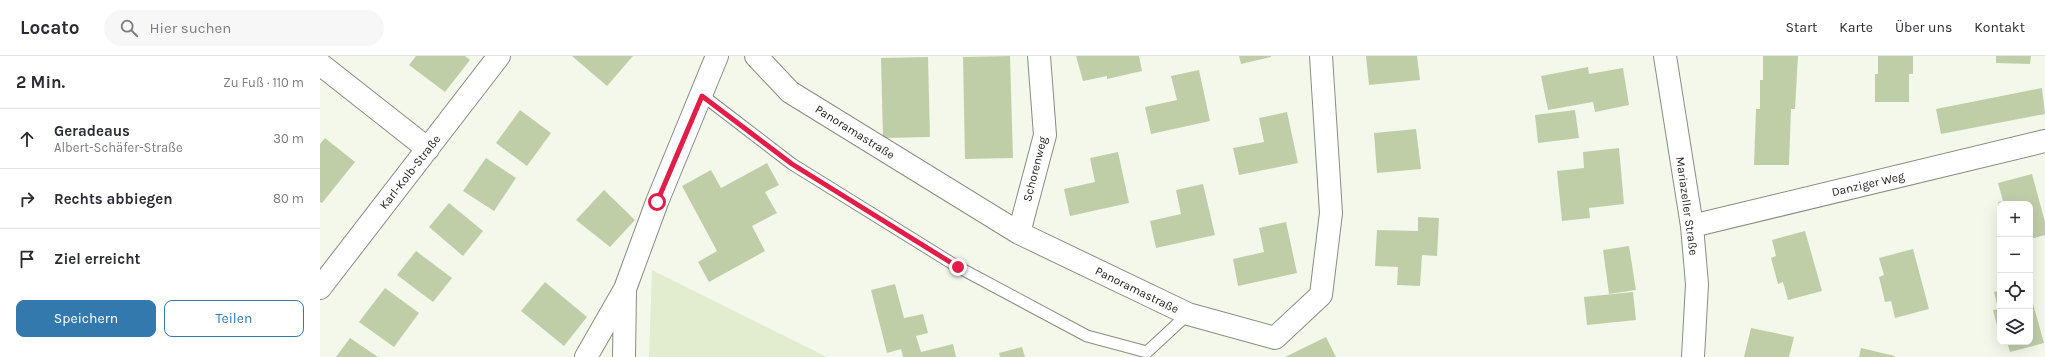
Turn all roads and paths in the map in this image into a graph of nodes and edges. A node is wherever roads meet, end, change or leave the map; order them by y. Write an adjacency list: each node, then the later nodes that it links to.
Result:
1 (500, 56): 10 (street, Karl-Kolb-Straße)
2 (717, 56): 8 (street)
3 (756, 56): 12 (street, Panoramastraße)
4 (1039, 56): 12 (street, Schorenweg)
5 (1320, 56): 15 (street, Panoramastraße)
6 (1665, 56): 11 (street, Mariazeller Straße)
7 (320, 64): 10 (street)
8 (702, 96): 14 (street); 15 (lane)
9 (2045, 141): 11 (street, Danziger Weg)
10 (428, 149): 13 (street, Karl-Kolb-Straße)
11 (1692, 226): 18 (street, Mariazeller Straße)
12 (1019, 233): 15 (street, Panoramastraße)
13 (320, 288)
14 (625, 289): 16 (street); 17 (street)
15 (1188, 314)
16 (586, 357)
17 (624, 357)
18 (1693, 357)

